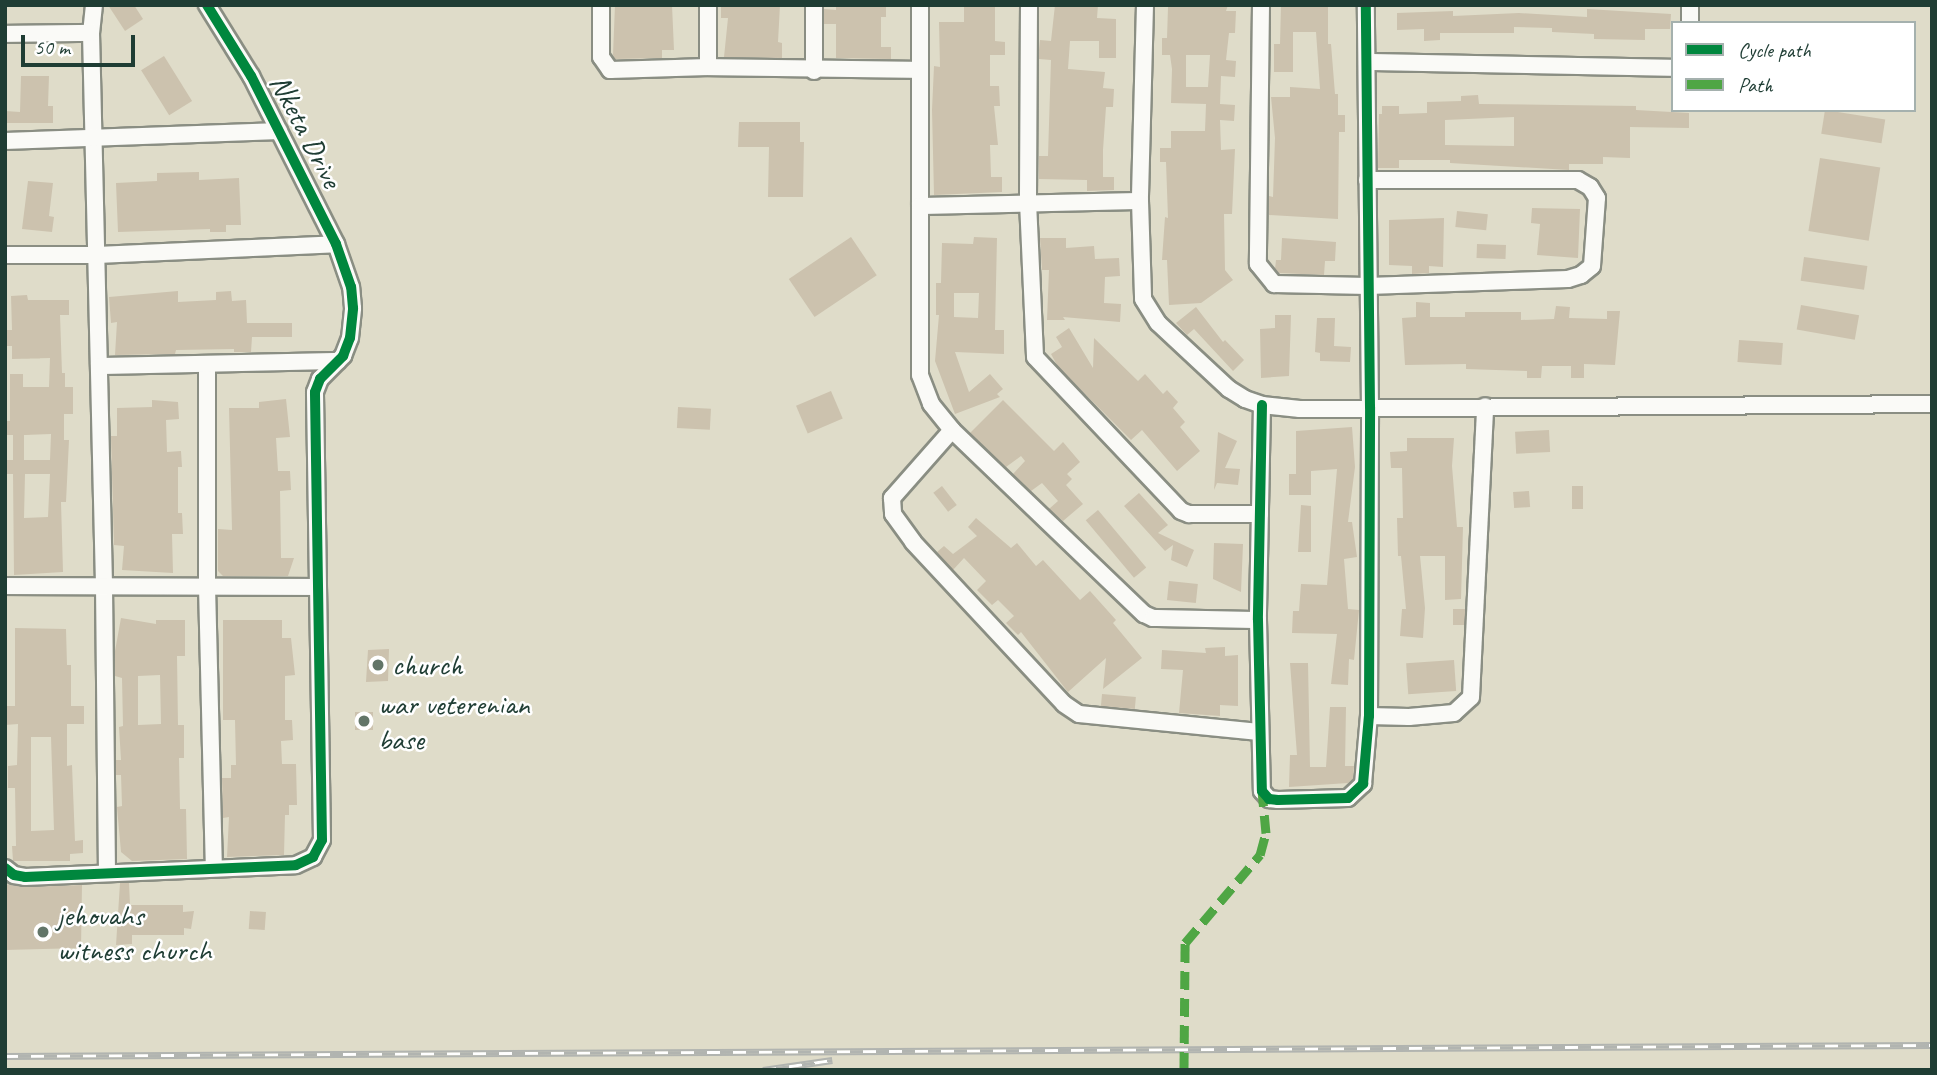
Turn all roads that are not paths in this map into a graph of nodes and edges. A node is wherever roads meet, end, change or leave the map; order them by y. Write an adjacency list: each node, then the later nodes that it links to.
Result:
1 (94, 5): 11 (street)
2 (207, 5): 18 (street, Nketa Drive)
3 (600, 5): 14 (street)
4 (708, 5): 14 (street)
5 (814, 5): 16 (street)
6 (920, 5): 17 (street)
7 (1029, 5): 23 (street)
8 (1145, 5): 22 (street)
9 (1261, 5): 28 (street)
10 (1366, 5): 13 (street)
11 (92, 33): 12 (street); 19 (street)
12 (5, 34)
13 (1367, 62): 15 (street); 21 (street)
14 (708, 67): 16 (street)
15 (1671, 68)
16 (814, 71): 17 (street)
17 (919, 71): 24 (street)
18 (279, 131): 19 (street); 25 (street, Nketa Drive)
19 (94, 140): 20 (street); 27 (street)
20 (5, 141)
21 (1367, 180): 28 (street); 28 (street)
22 (1140, 201): 23 (street); 33 (street)
23 (1028, 202): 24 (street); 37 (street)
24 (920, 206): 36 (street)
25 (336, 244): 27 (street); 29 (street, Nketa Drive)
26 (5, 255): 27 (street)
27 (97, 255): 31 (street)
28 (1368, 286): 35 (street)
29 (338, 361): 30 (street); 41 (street, Nketa Drive)
30 (207, 364): 31 (street); 40 (street)
31 (100, 366): 39 (street)
32 (1932, 404): 34 (street)
33 (1262, 405): 35 (street); 37 (street)
34 (1485, 406): 35 (street); 43 (street)
35 (1370, 407): 43 (street)
36 (952, 430): 42 (street); 44 (street)
37 (1260, 514): 42 (street)
38 (5, 586): 39 (street)
39 (104, 586): 40 (street); 47 (street)
40 (207, 586): 41 (street); 46 (street)
41 (317, 587): 46 (street, Nketa Drive)
42 (1258, 620): 44 (street)
43 (1369, 716): 44 (street)
44 (1259, 732)
45 (5, 868): 47 (street, Nketa Drive)
46 (214, 868): 47 (street, Nketa Drive)
47 (107, 872)

